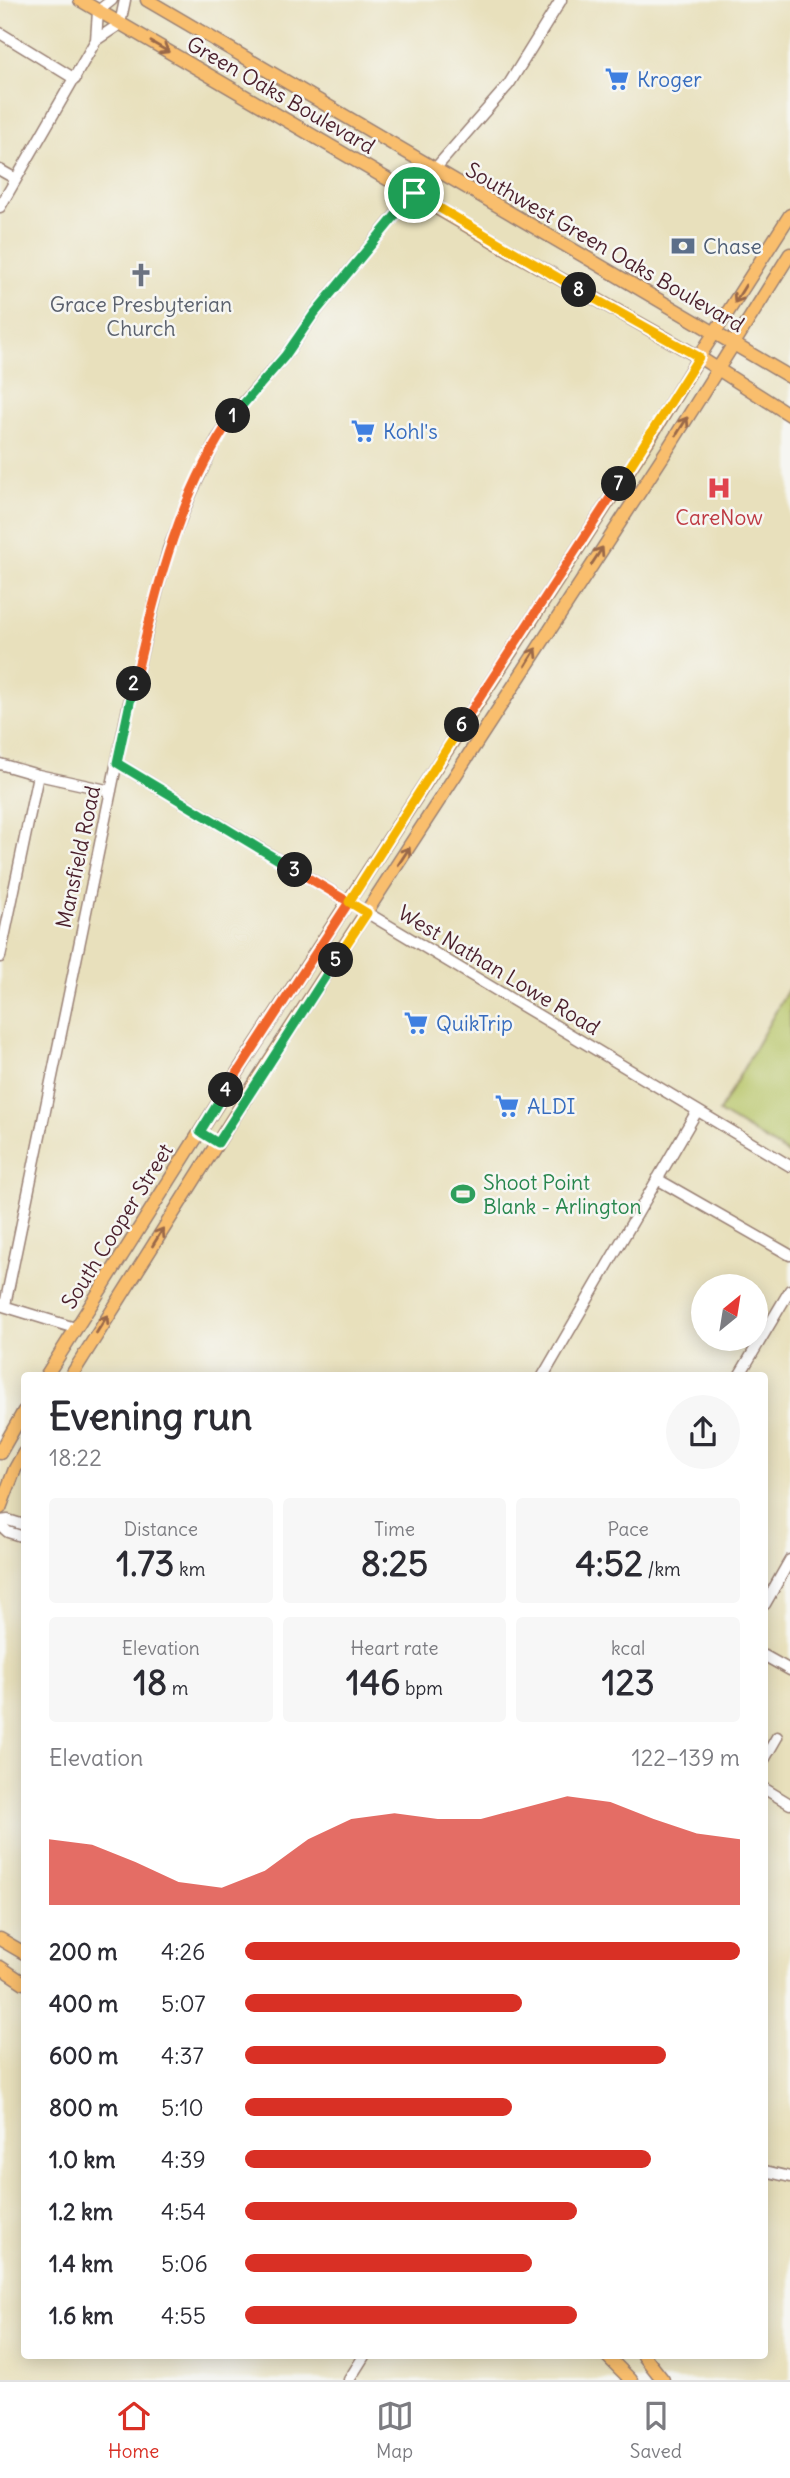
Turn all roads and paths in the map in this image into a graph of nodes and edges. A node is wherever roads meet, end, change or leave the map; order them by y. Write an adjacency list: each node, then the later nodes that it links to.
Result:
1 (80, 0): 6 (main road, Green Oaks Boulevard)
2 (112, 0): 6 (street)
3 (125, 0): 7 (street)
4 (147, 0): 12 (main road, Southwest Green Oaks Boulevard)
5 (561, 0): 12 (street, Mansfield Road)
6 (98, 11): 7 (main road, Green Oaks Boulevard); 9 (street)
7 (120, 24): 9 (street); 14 (main road, Green Oaks Boulevard, one-way to 14)
8 (0, 33): 10 (street)
9 (96, 40): 10 (street)
10 (75, 79): 13 (street)
11 (0, 170): 13 (street)
12 (435, 170): 14 (street, Mansfield Road); 18 (main road, Southwest Green Oaks Boulevard)
13 (16, 179): 15 (street)
14 (414, 193): 20 (main road, Green Oaks Boulevard); 24 (street, Mansfield Road)
15 (0, 207)
16 (790, 215): 18 (main road, South Cooper Street, one-way to 18)
17 (790, 254): 19 (main road, South Cooper Street)
18 (716, 333): 19 (main road, Southwest Green Oaks Boulevard); 20 (main road, South Cooper Street)
19 (733, 344): 21 (main road, South Cooper Street); 22 (main road, Southwest Green Oaks Boulevard)
20 (699, 357): 21 (main road, Green Oaks Boulevard); 28 (main road, South Cooper Street)
21 (718, 369): 23 (main road, Green Oaks Boulevard); 29 (main road, South Cooper Street, one-way to 21)
22 (790, 377)
23 (790, 415)
24 (117, 763): 27 (street, Mansfield Road); 28 (street, West Nathan Lowe Road)
25 (0, 764): 26 (street)
26 (38, 775): 27 (street); 30 (street)
27 (111, 791): 38 (street, Mansfield Road)
28 (349, 902): 29 (street, West Nathan Lowe Road); 32 (main road, South Cooper Street)
29 (367, 913): 31 (street, West Nathan Lowe Road); 33 (main road, South Cooper Street)
30 (0, 957)
31 (697, 1111): 34 (street, West Nathan Lowe Road); 35 (street)
32 (200, 1132): 33 (main road); 39 (main road, South Cooper Street)
33 (218, 1143): 41 (main road, South Cooper Street, one-way to 33)
34 (790, 1166)
35 (657, 1179): 36 (street); 42 (street)
36 (790, 1255)
37 (790, 1290): 43 (street)
38 (3, 1305): 39 (street)
39 (75, 1328): 40 (main road, South Cooper Street)
40 (48, 1372)
41 (74, 1372)
42 (544, 1372)
43 (741, 1372)
44 (21, 1416): 45 (main road)
45 (0, 1453)
46 (21, 1458): 47 (main road)
47 (0, 1508)
48 (0, 1523): 49 (street); 50 (street)
49 (21, 1524)
50 (21, 1536)
51 (790, 1560): 52 (street)
52 (768, 1599)
53 (768, 1658): 54 (street)
54 (790, 1670)
55 (777, 1737): 56 (street)
56 (768, 1753)
57 (768, 1792): 58 (street)
58 (790, 1804)
59 (0, 1939): 60 (main road)
60 (21, 1951)
61 (0, 1967): 62 (main road)
62 (21, 1981)
63 (768, 2172): 64 (street)
64 (790, 2177)
65 (362, 2359): 68 (street)
66 (610, 2359): 69 (main road)
67 (646, 2359): 70 (main road)
68 (349, 2380)
69 (631, 2380)
70 (663, 2380)

